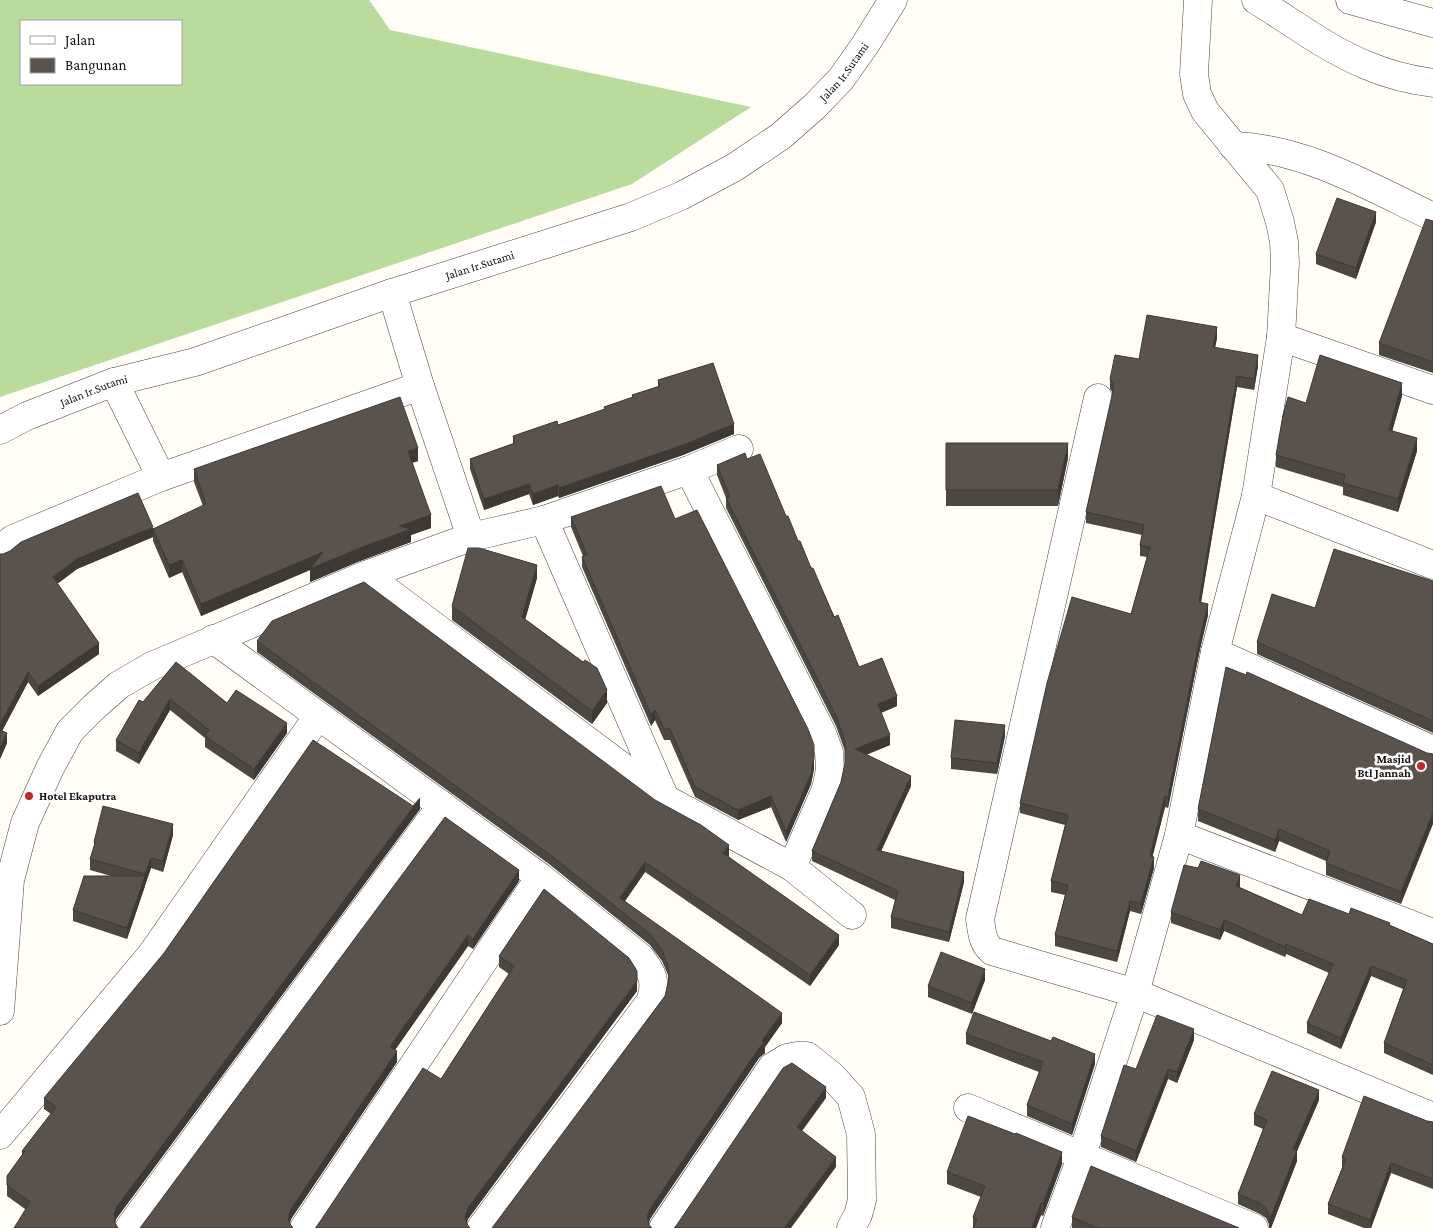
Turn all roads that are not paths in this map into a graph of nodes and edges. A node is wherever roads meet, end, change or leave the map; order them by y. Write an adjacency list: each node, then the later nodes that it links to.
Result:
1 (893, 0): 9 (street, Jalan Ir.Sutami)
2 (1198, 0): 7 (street)
3 (1256, 0): 6 (street)
4 (1350, 0): 5 (street)
5 (1433, 23)
6 (1433, 83)
7 (1233, 146): 8 (street); 10 (street)
8 (1433, 217)
9 (392, 293): 11 (street, Jalan Ir.Sutami); 12 (street)
10 (1281, 337): 13 (street); 19 (street)
11 (114, 382): 15 (street, Jalan Ir.Sutami); 18 (street)
12 (420, 386): 18 (street); 21 (street)
13 (1433, 390)
14 (1098, 398): 37 (street)
15 (0, 430)
16 (739, 449): 17 (street)
17 (689, 470): 20 (street); 32 (street)
18 (161, 477): 22 (street)
19 (1256, 496): 23 (street); 26 (street)
20 (544, 520): 21 (street); 29 (street)
21 (471, 537): 24 (street)
22 (0, 549)
23 (1433, 565)
24 (366, 575): 25 (street); 29 (street)
25 (213, 639): 27 (street); 34 (street)
26 (1215, 652): 28 (street); 31 (street)
27 (318, 716): 30 (street); 41 (street)
28 (1433, 750)
29 (664, 798): 32 (street)
30 (442, 805): 33 (street); 43 (street)
31 (1179, 835): 36 (street); 37 (street)
32 (792, 867): 35 (street)
33 (540, 877): 44 (street); 45 (street)
34 (5, 879): 38 (street)
35 (852, 915)
36 (1433, 934)
37 (1135, 993): 40 (street); 42 (street)
38 (0, 1011)
39 (968, 1108): 42 (street)
40 (1433, 1117)
41 (0, 1135)
42 (1082, 1155): 48 (street); 49 (street)
43 (129, 1228)
44 (304, 1228)
45 (481, 1228)
46 (663, 1228): 47 (street)
47 (851, 1228)
48 (1055, 1228)
49 (1254, 1228)

